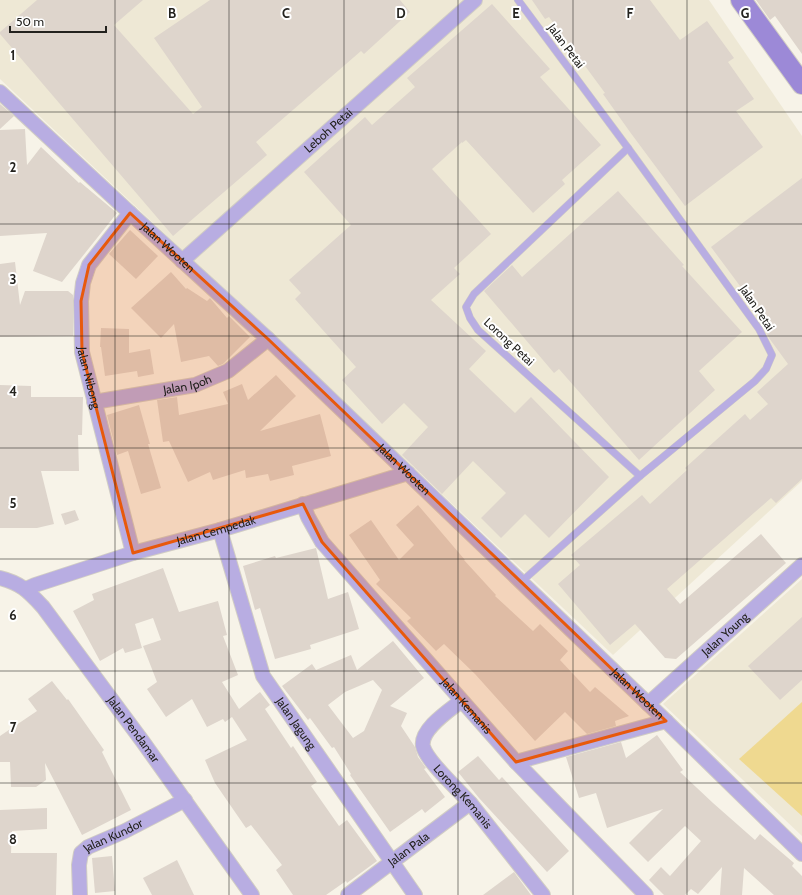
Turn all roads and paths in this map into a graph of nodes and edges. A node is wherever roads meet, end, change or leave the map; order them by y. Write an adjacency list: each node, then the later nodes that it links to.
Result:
1 (475, 0): 8 (street, Leboh Petai)
2 (518, 0): 6 (lane, Jalan Petai)
3 (741, 0): 4 (main road)
4 (802, 84)
5 (0, 92): 7 (street, Jalan Wooten)
6 (628, 148): 12 (lane, Jalan Petai); 12 (lane, Lorong Petai)
7 (130, 213): 8 (street, Jalan Wooten); 10 (street, Jalan Nibong)
8 (182, 261): 9 (street, Jalan Wooten)
9 (268, 339): 10 (street, Jalan Ipoh); 11 (street, Jalan Wooten)
10 (94, 402): 15 (street, Jalan Nibong)
11 (408, 473): 13 (street, Jalan Cempedak); 18 (street, Jalan Wooten)
12 (640, 476): 18 (lane, Jalan Petai)
13 (303, 504): 14 (street, Jalan Cempedak); 20 (street, Jalan Kemanis)
14 (220, 530): 15 (street, Jalan Cempedak); 27 (street, Jalan Jagung)
15 (133, 553): 19 (street, Jalan Cempedak)
16 (802, 565): 21 (street, Jalan Young)
17 (0, 578): 19 (street, Jalan Pendamar)
18 (520, 583): 21 (street, Jalan Wooten)
19 (26, 589): 24 (street, Jalan Pendamar)
20 (461, 701): 23 (street, Jalan Kemanis); 25 (street, Lorong Kemanis)
21 (648, 704): 22 (street, Jalan Wooten)
22 (666, 722): 23 (street); 26 (street, Jalan Wooten)
23 (516, 762): 33 (street, Jalan Kemanis)
24 (185, 800): 28 (street, Jalan Kundor); 29 (street, Jalan Pendamar)
25 (470, 803): 27 (street, Jalan Pala); 32 (street, Lorong Kemanis)
26 (802, 854)
27 (392, 862): 30 (street, Jalan Pala); 31 (street, Jalan Jagung)
28 (80, 895)
29 (252, 895)
30 (348, 895)
31 (415, 895)
32 (543, 895)
33 (646, 895)

